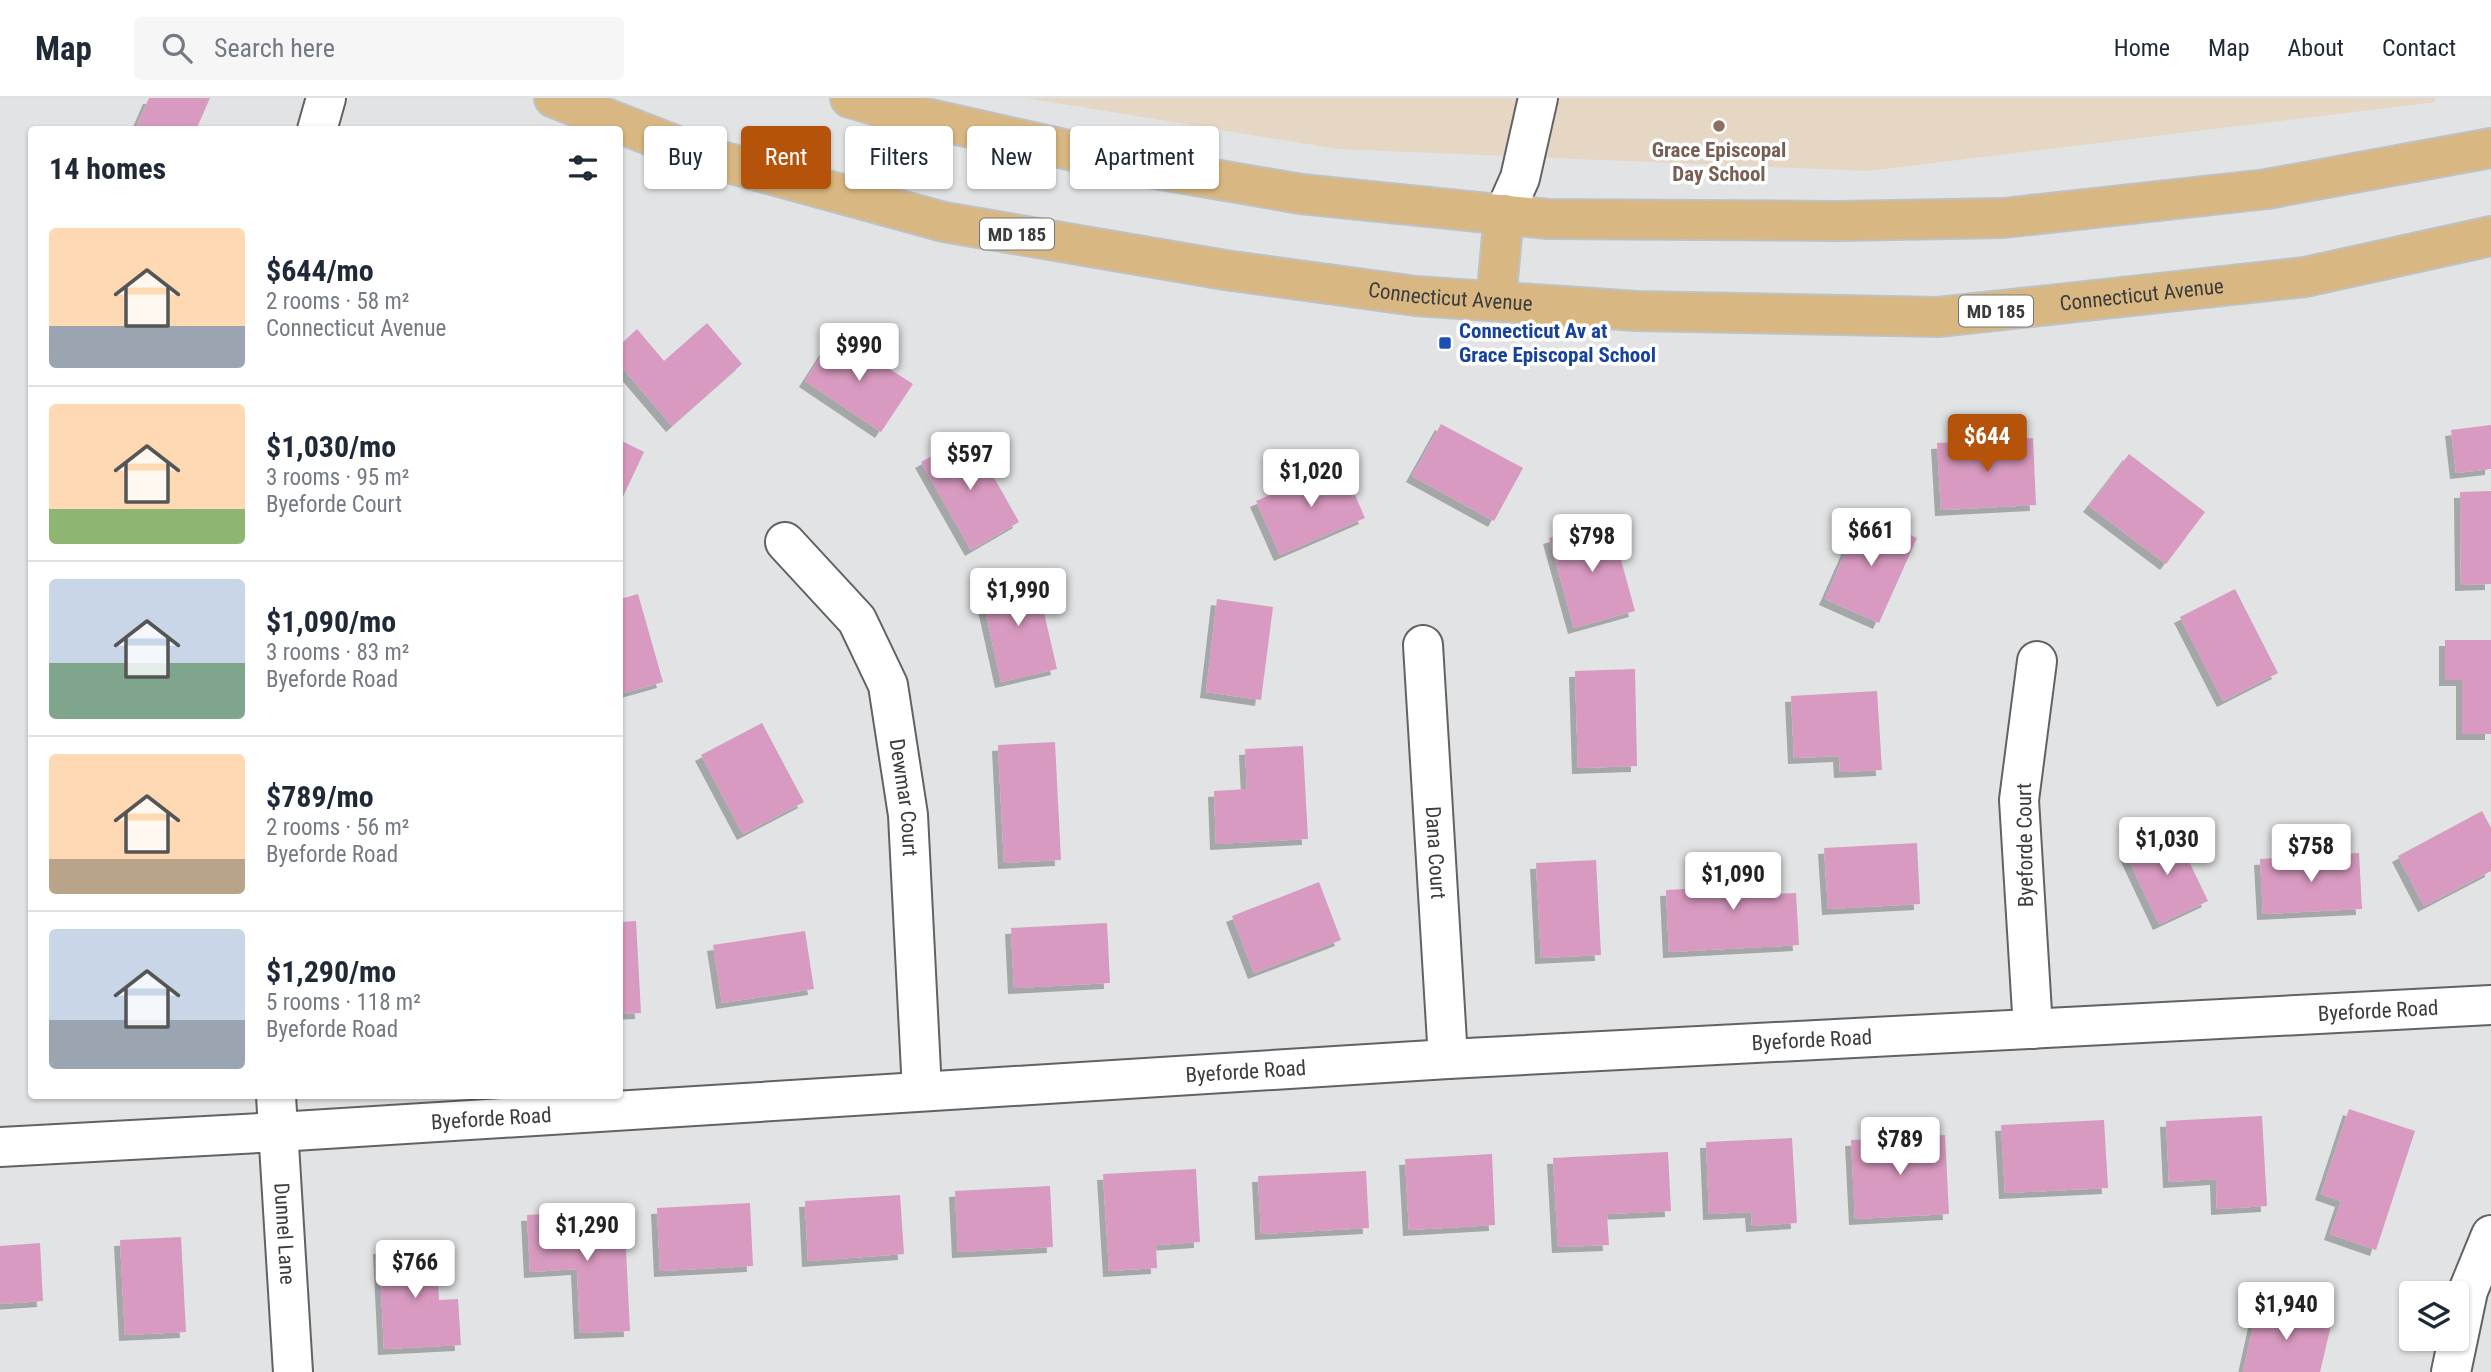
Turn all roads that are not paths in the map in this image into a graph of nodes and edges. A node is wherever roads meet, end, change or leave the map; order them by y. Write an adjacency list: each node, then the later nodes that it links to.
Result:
1 (326, 98): 5 (street)
2 (554, 98): 9 (main road, Connecticut Avenue / MD 185)
3 (850, 98): 7 (main road)
4 (1538, 98): 7 (street)
5 (318, 126)
6 (2491, 148): 7 (main road)
7 (1504, 215): 9 (main road)
8 (2491, 236): 9 (main road, Connecticut Avenue / MD 185)
9 (1496, 301)
10 (785, 542): 16 (street, Dewmar Court)
11 (1423, 645): 15 (street, Dana Court)
12 (2037, 661): 14 (street, Byeforde Court)
13 (2491, 1005): 14 (street, Byeforde Road)
14 (2033, 1029): 15 (street, Byeforde Road)
15 (1448, 1059): 16 (street, Byeforde Road)
16 (922, 1091): 17 (street, Byeforde Road)
17 (277, 1114): 18 (street, Byeforde Road); 20 (street, Dunnel Lane)
18 (0, 1147)
19 (2491, 1235): 21 (street)
20 (293, 1372)
21 (2451, 1372)

